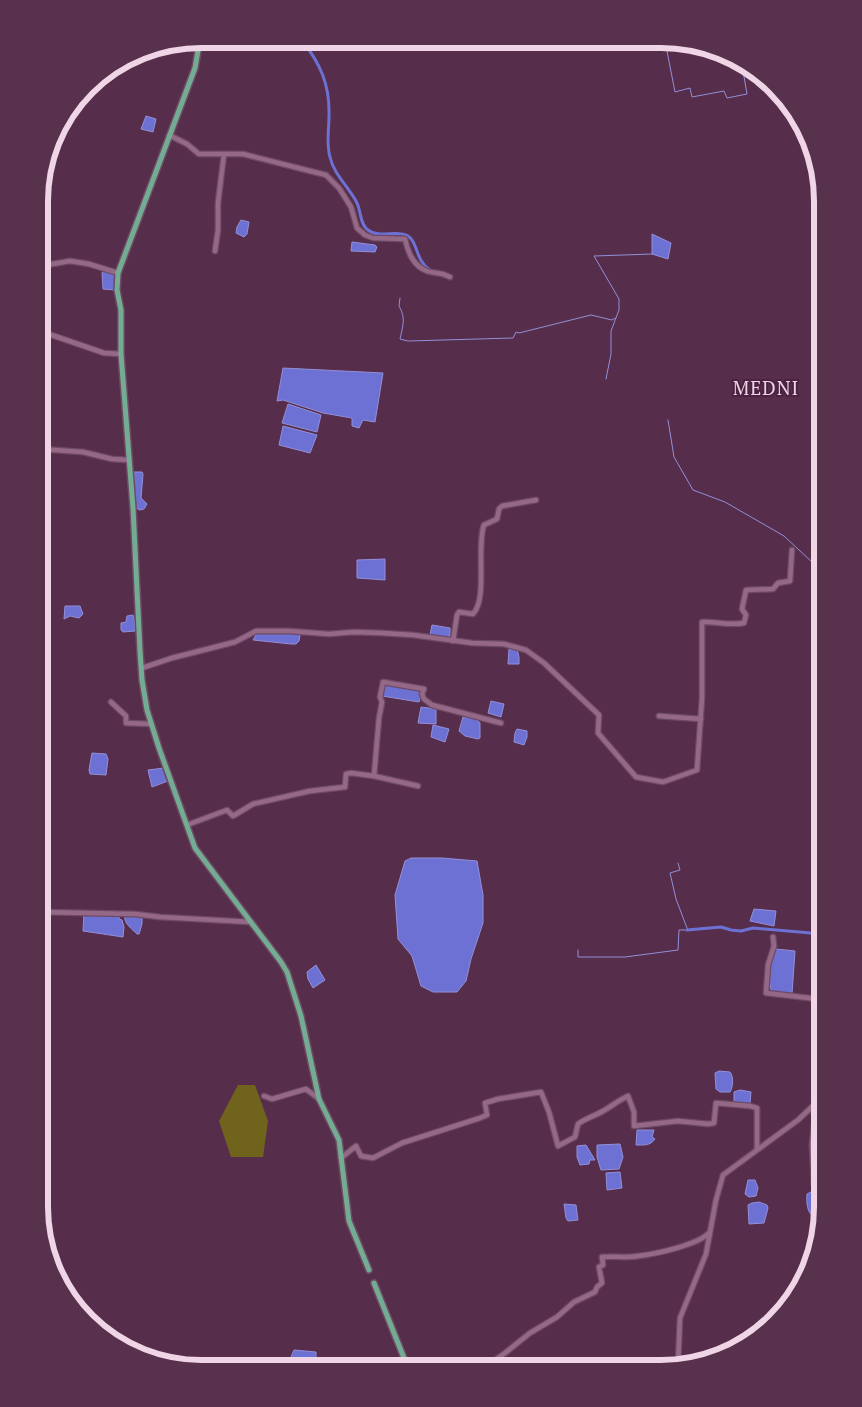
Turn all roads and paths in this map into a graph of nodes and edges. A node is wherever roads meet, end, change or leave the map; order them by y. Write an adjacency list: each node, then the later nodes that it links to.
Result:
1 (198, 48): 2 (main road)
2 (169, 135): 3 (street); 6 (main road)
3 (224, 154): 4 (street); 7 (street)
4 (215, 250)
5 (48, 265): 6 (street)
6 (118, 273): 9 (main road)
7 (450, 277)
8 (48, 333): 9 (street)
9 (121, 354): 11 (main road)
10 (48, 450): 11 (street)
11 (128, 460): 15 (main road)
12 (536, 500): 14 (street)
13 (792, 550): 18 (street)
14 (453, 641): 15 (street); 18 (street)
15 (142, 668): 20 (main road)
16 (111, 702): 20 (street)
17 (658, 716): 18 (street)
18 (701, 719)
19 (501, 723): 21 (street)
20 (152, 724): 23 (main road)
21 (374, 776): 22 (street); 23 (street)
22 (418, 786)
23 (187, 825): 25 (main road)
24 (48, 912): 25 (street)
25 (251, 922): 29 (main road)
26 (774, 937): 27 (street)
27 (814, 999)
28 (264, 1096): 29 (street)
29 (319, 1099): 34 (main road)
30 (812, 1107): 31 (street); 33 (street)
31 (814, 1114)
32 (814, 1126): 35 (street)
33 (757, 1149): 34 (street); 36 (street)
34 (341, 1158): 37 (main road)
35 (814, 1184)
36 (709, 1233): 39 (street); 41 (street)
37 (369, 1270)
38 (374, 1284): 40 (main road)
39 (678, 1358)
40 (405, 1360)
41 (495, 1360)

